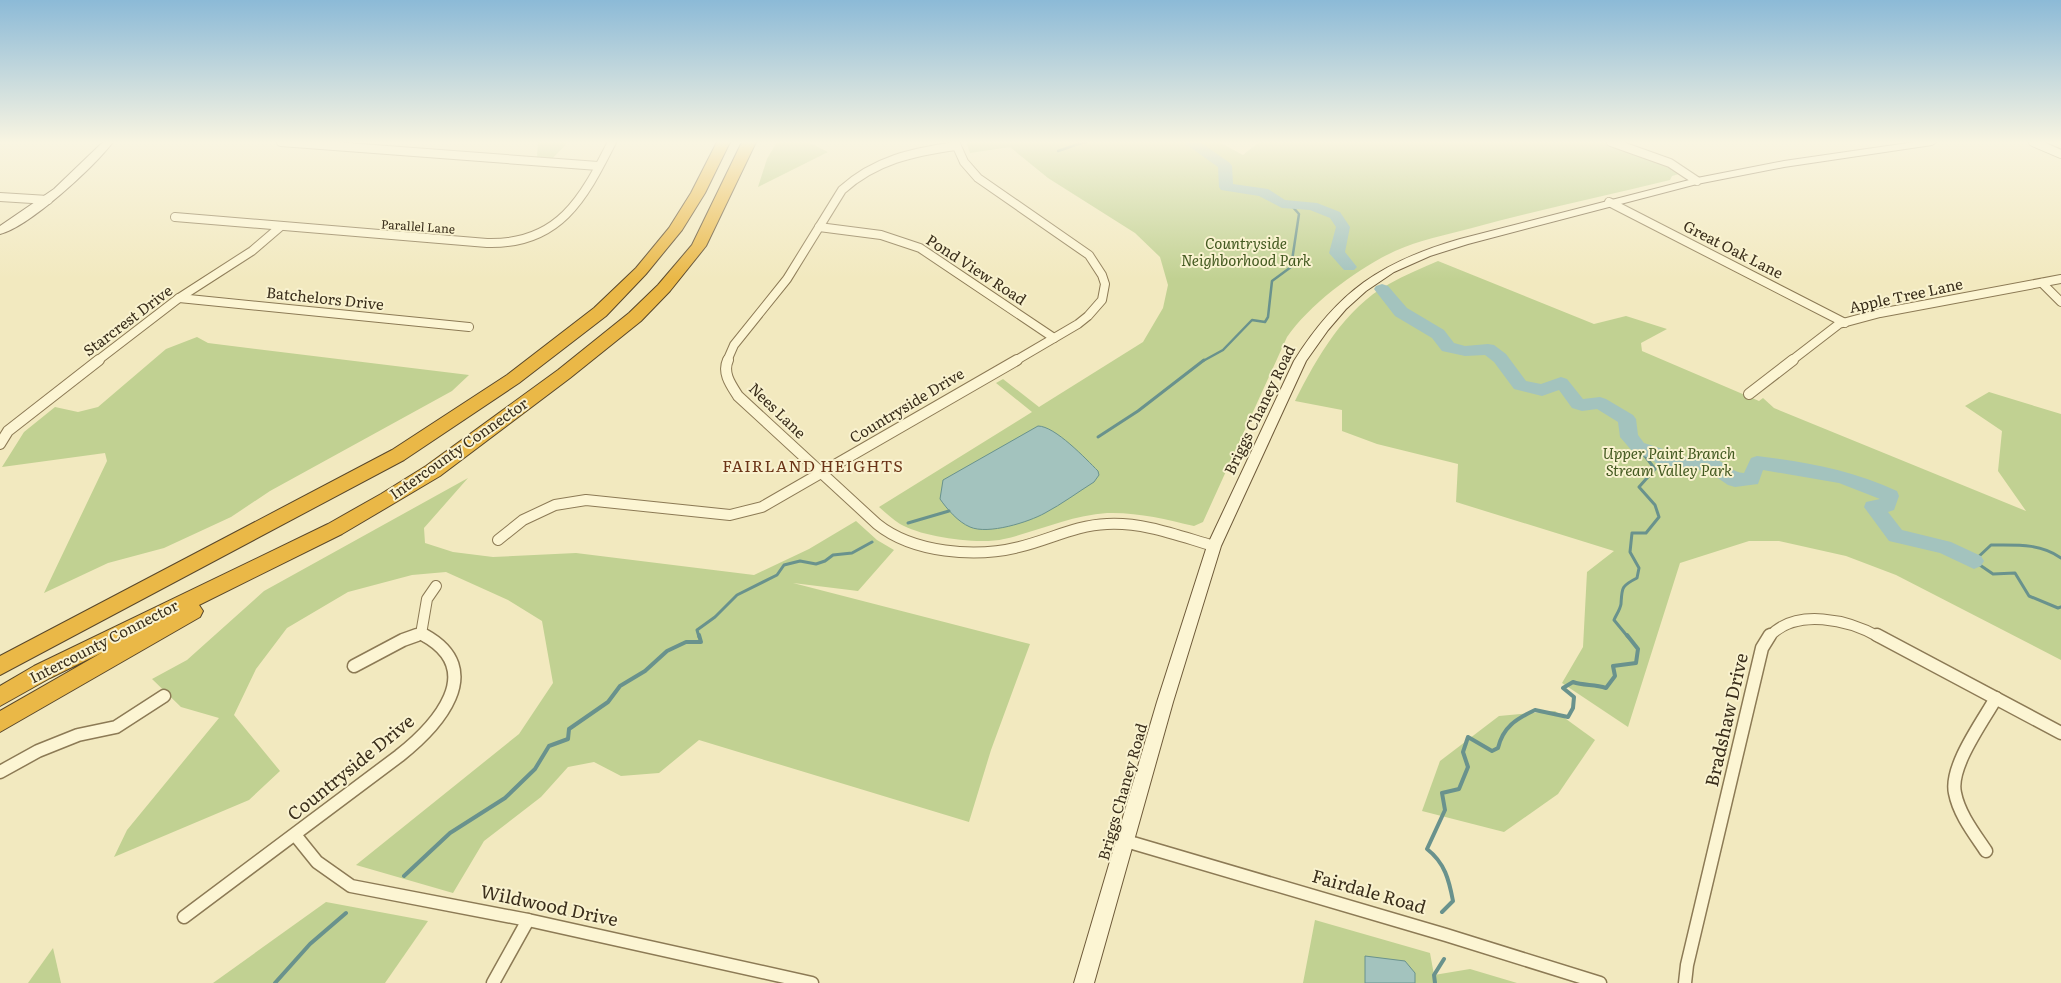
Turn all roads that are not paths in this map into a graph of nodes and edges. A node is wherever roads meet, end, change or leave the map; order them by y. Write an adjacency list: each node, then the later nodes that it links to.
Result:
1 (62, 188): 9 (main road)
2 (585, 188): 12 (street, Parallel Lane)
3 (701, 188): 30 (highway, Intercounty Connector)
4 (728, 188): 25 (highway, Intercounty Connector)
5 (845, 188): 13 (street, Nees Lane)
6 (992, 188): 21 (street, Countryside Drive)
7 (1668, 188): 10 (main road, Briggs Chaney Road)
8 (0, 197): 9 (street)
9 (48, 200): 14 (main road)
10 (1609, 202): 19 (street, Great Oak Lane); 27 (main road, Briggs Chaney Road)
11 (175, 217): 12 (street, Parallel Lane)
12 (280, 227): 17 (street, Starcrest Drive)
13 (819, 227): 21 (street, Pond View Road); 24 (street, Nees Lane)
14 (0, 231)
15 (2061, 279): 16 (street, Apple Tree Lane)
16 (2042, 283): 18 (street); 19 (street, Apple Tree Lane)
17 (179, 298): 20 (street, Batchelors Drive); 23 (street, Starcrest Drive)
18 (2061, 302)
19 (1845, 323): 22 (street, Apple Tree Lane)
20 (469, 327)
21 (1054, 338): 24 (street, Countryside Drive)
22 (1749, 394)
23 (1, 439)
24 (822, 474): 26 (street, Countryside Drive); 27 (street, Nees Lane)
25 (335, 529): 33 (highway, Intercounty Connector); 35 (highway)
26 (498, 540)
27 (1214, 546): 39 (main road, Briggs Chaney Road)
28 (436, 586): 29 (street)
29 (421, 634): 31 (street); 38 (street, Countryside Drive)
30 (0, 666)
31 (354, 666)
32 (164, 696): 37 (street)
33 (0, 697)
34 (1996, 698): 36 (street, Bradshaw Drive); 40 (street); 47 (street, Bradshaw Drive)
35 (0, 722)
36 (2061, 733)
37 (0, 772)
38 (296, 836): 41 (street, Countryside Drive); 42 (street, Wildwood Drive)
39 (1126, 841): 45 (main road, Briggs Chaney Road); 46 (street, Fairdale Road)
40 (1986, 851)
41 (184, 918)
42 (528, 920): 43 (street); 44 (street, Wildwood Drive)
43 (493, 983)
44 (812, 983)
45 (1084, 983)
46 (1600, 983)
47 (1685, 983)

